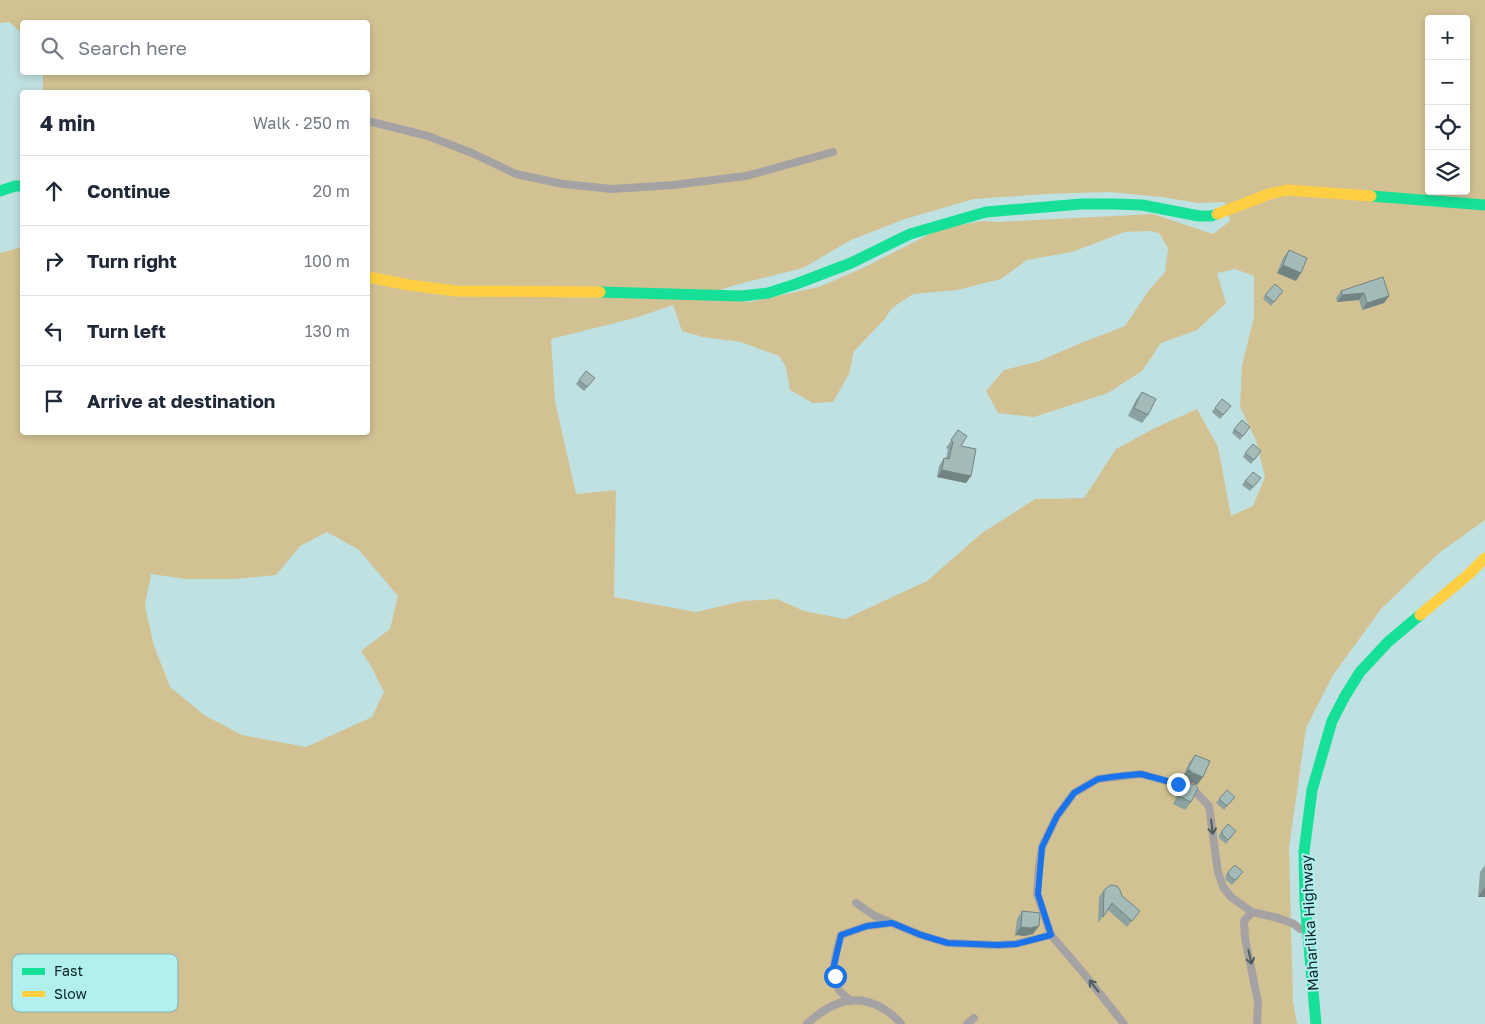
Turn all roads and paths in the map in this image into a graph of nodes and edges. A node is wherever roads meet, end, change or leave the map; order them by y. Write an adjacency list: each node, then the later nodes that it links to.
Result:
1 (370, 122): 2 (lane)
2 (833, 152)
3 (1485, 205): 4 (main road)
4 (370, 277)
5 (1485, 558): 10 (main road, Maharlika Highway)
6 (856, 902): 8 (lane)
7 (1252, 912): 9 (lane, one-way to 7); 10 (lane); 15 (lane, one-way to 15)
8 (892, 923): 9 (lane); 11 (lane)
9 (1051, 935): 14 (lane, one-way to 9)
10 (1308, 935): 16 (main road, Maharlika Highway)
11 (850, 1000): 12 (lane); 13 (lane)
12 (807, 1024)
13 (901, 1024)
14 (1124, 1024)
15 (1257, 1024)
16 (1316, 1024)

